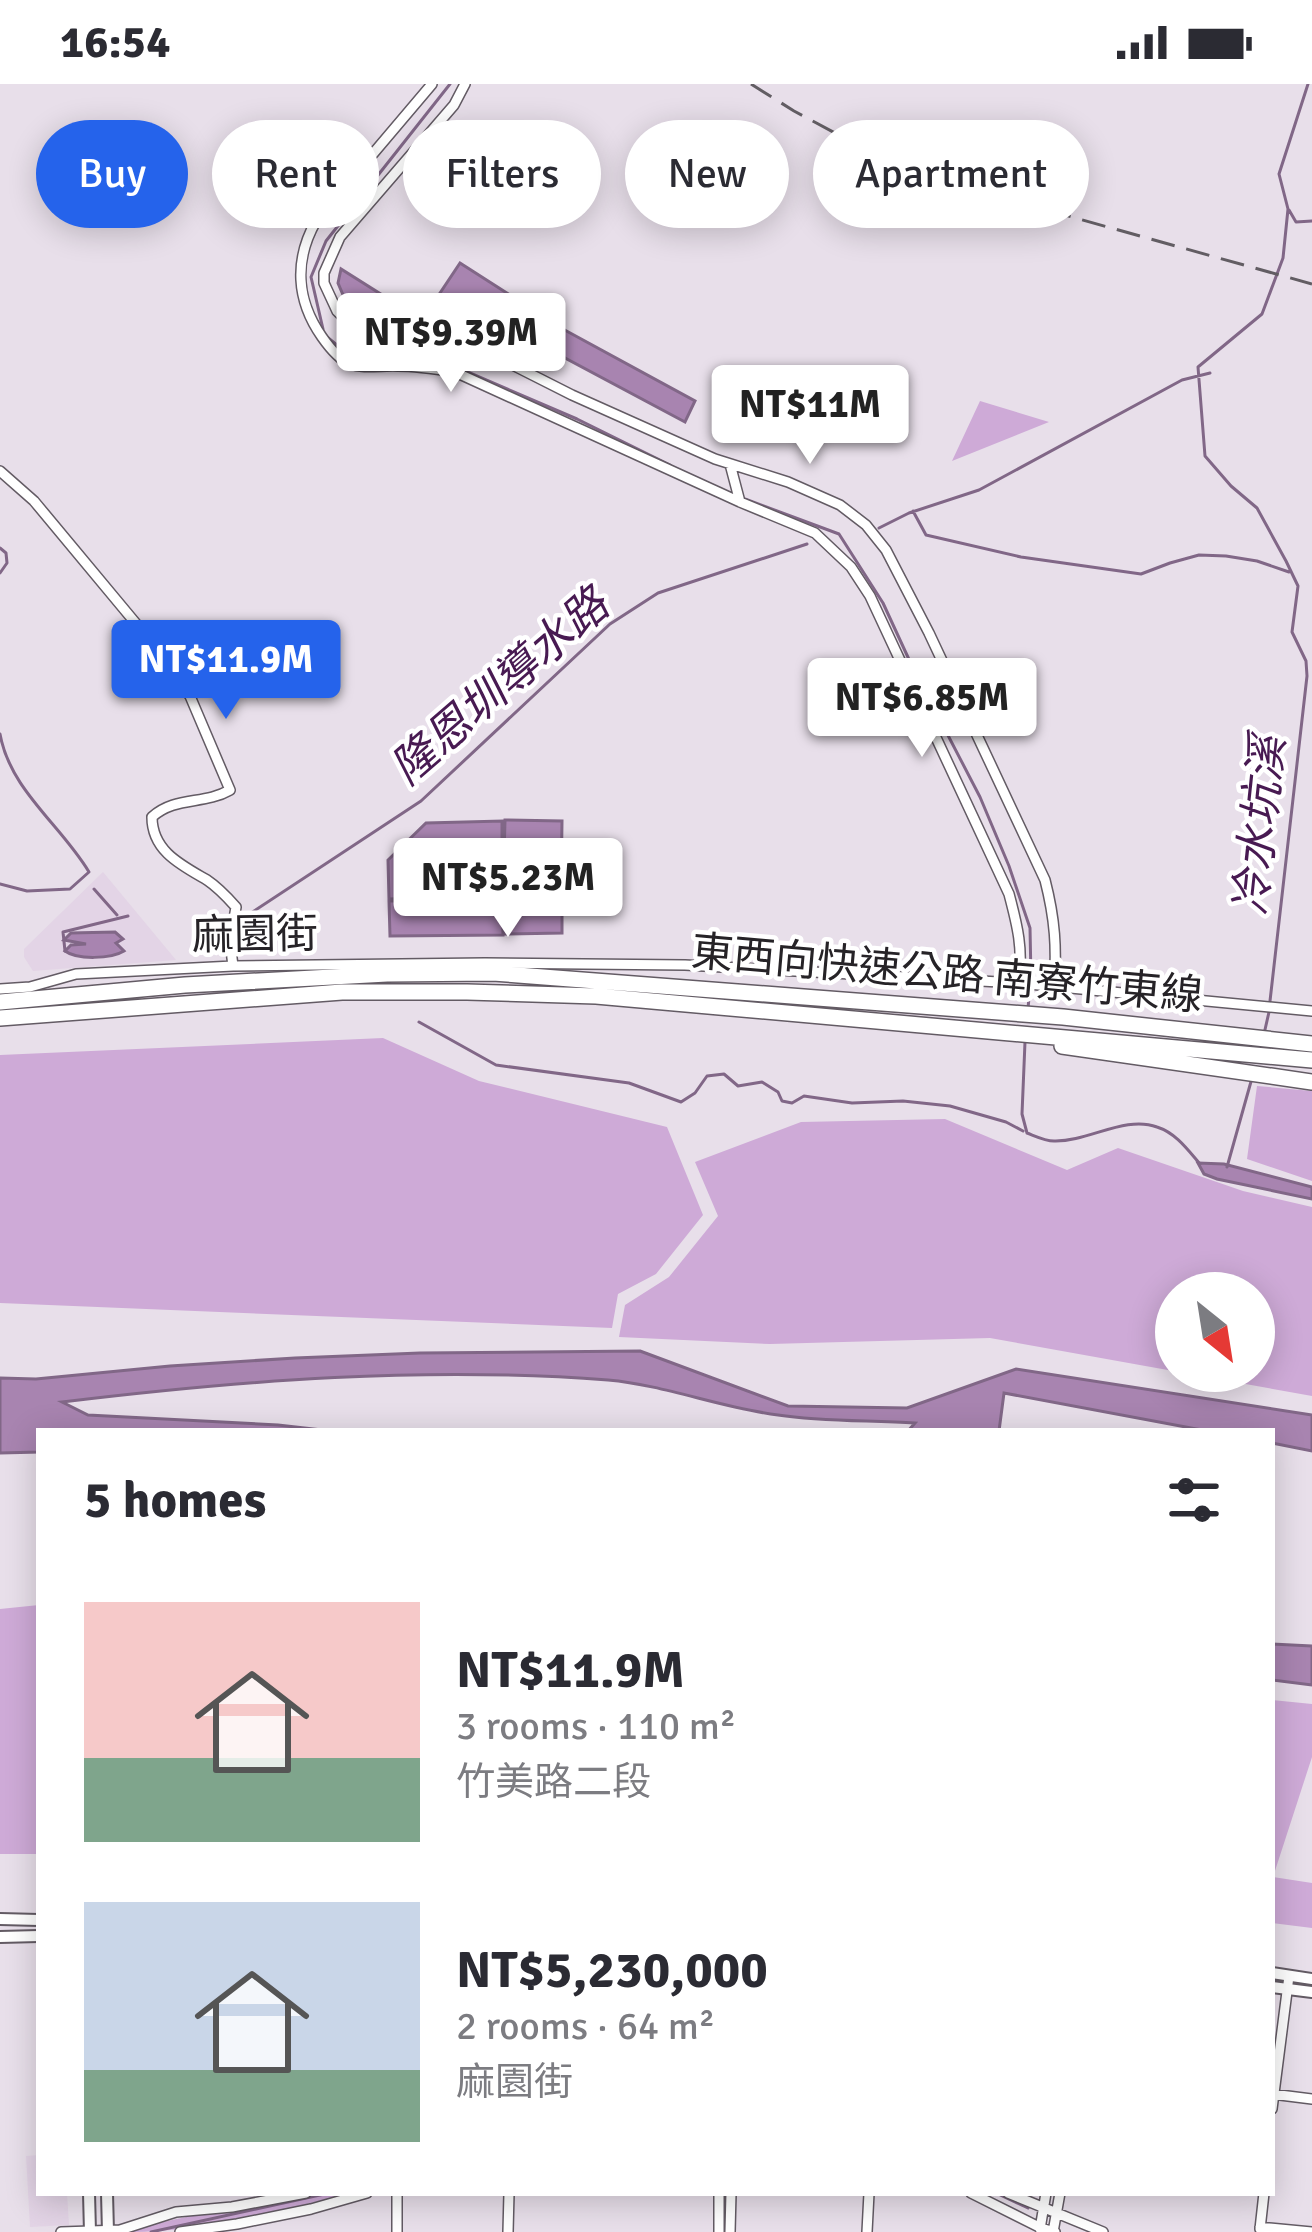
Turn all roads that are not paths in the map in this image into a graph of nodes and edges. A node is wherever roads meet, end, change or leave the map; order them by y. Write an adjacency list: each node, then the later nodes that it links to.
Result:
1 (431, 84): 3 (street)
2 (465, 84): 5 (street)
3 (379, 147)
4 (379, 179): 5 (street)
5 (384, 183): 7 (street)
6 (312, 228): 9 (street)
7 (730, 464): 9 (street); 12 (street)
8 (0, 471): 10 (street)
9 (740, 502): 11 (street)
10 (233, 966): 11 (street, 麻園街); 13 (street, 麻園街)
11 (1018, 983): 12 (street, 麻園街)
12 (1054, 988): 15 (street, 麻園街)
13 (0, 989)
14 (0, 1002): 18 (highway, 東西向快速公路 南寮竹東線)
15 (1312, 1011)
16 (0, 1018): 17 (highway, 東西向快速公路 南寮竹東線)
17 (940, 1025): 21 (highway, 東西向快速公路 南寮竹東線); 22 (highway)
18 (1222, 1034): 19 (highway); 20 (highway, 東西向快速公路 南寮竹東線)
19 (1312, 1035)
20 (1312, 1044)
21 (1312, 1060)
22 (1312, 1082)
23 (0, 1919): 24 (street)
24 (36, 1920)
25 (36, 1936): 26 (street)
26 (0, 1937)
27 (1275, 1975): 29 (street)
28 (1312, 1979): 29 (street)
29 (1288, 1983): 30 (street); 31 (street); 32 (street)
30 (1275, 1986)
31 (1312, 1992)
32 (1275, 2079)
33 (1275, 2094): 34 (street)
34 (1312, 2099)
35 (89, 2196): 54 (street)
36 (107, 2196): 55 (street)
37 (356, 2196): 56 (street)
38 (397, 2196): 57 (street)
39 (509, 2196): 58 (street)
40 (719, 2196): 59 (street)
41 (730, 2196): 60 (street)
42 (869, 2196): 61 (street)
43 (977, 2196): 52 (street)
44 (1015, 2196): 49 (street)
45 (1046, 2196): 49 (street)
46 (1060, 2196): 50 (street)
47 (1264, 2196): 51 (street)
48 (261, 2197): 55 (street)
49 (1044, 2208): 50 (street); 52 (street)
50 (1057, 2213): 62 (street); 63 (street)
51 (1260, 2229): 64 (street)
52 (1040, 2230): 62 (street)
53 (61, 2232): 54 (street)
54 (90, 2232): 55 (street)
55 (108, 2232)
56 (180, 2232)
57 (397, 2232)
58 (508, 2232)
59 (719, 2232)
60 (730, 2232)
61 (867, 2232)
62 (1054, 2232)
63 (1102, 2232)
64 (1312, 2232)

